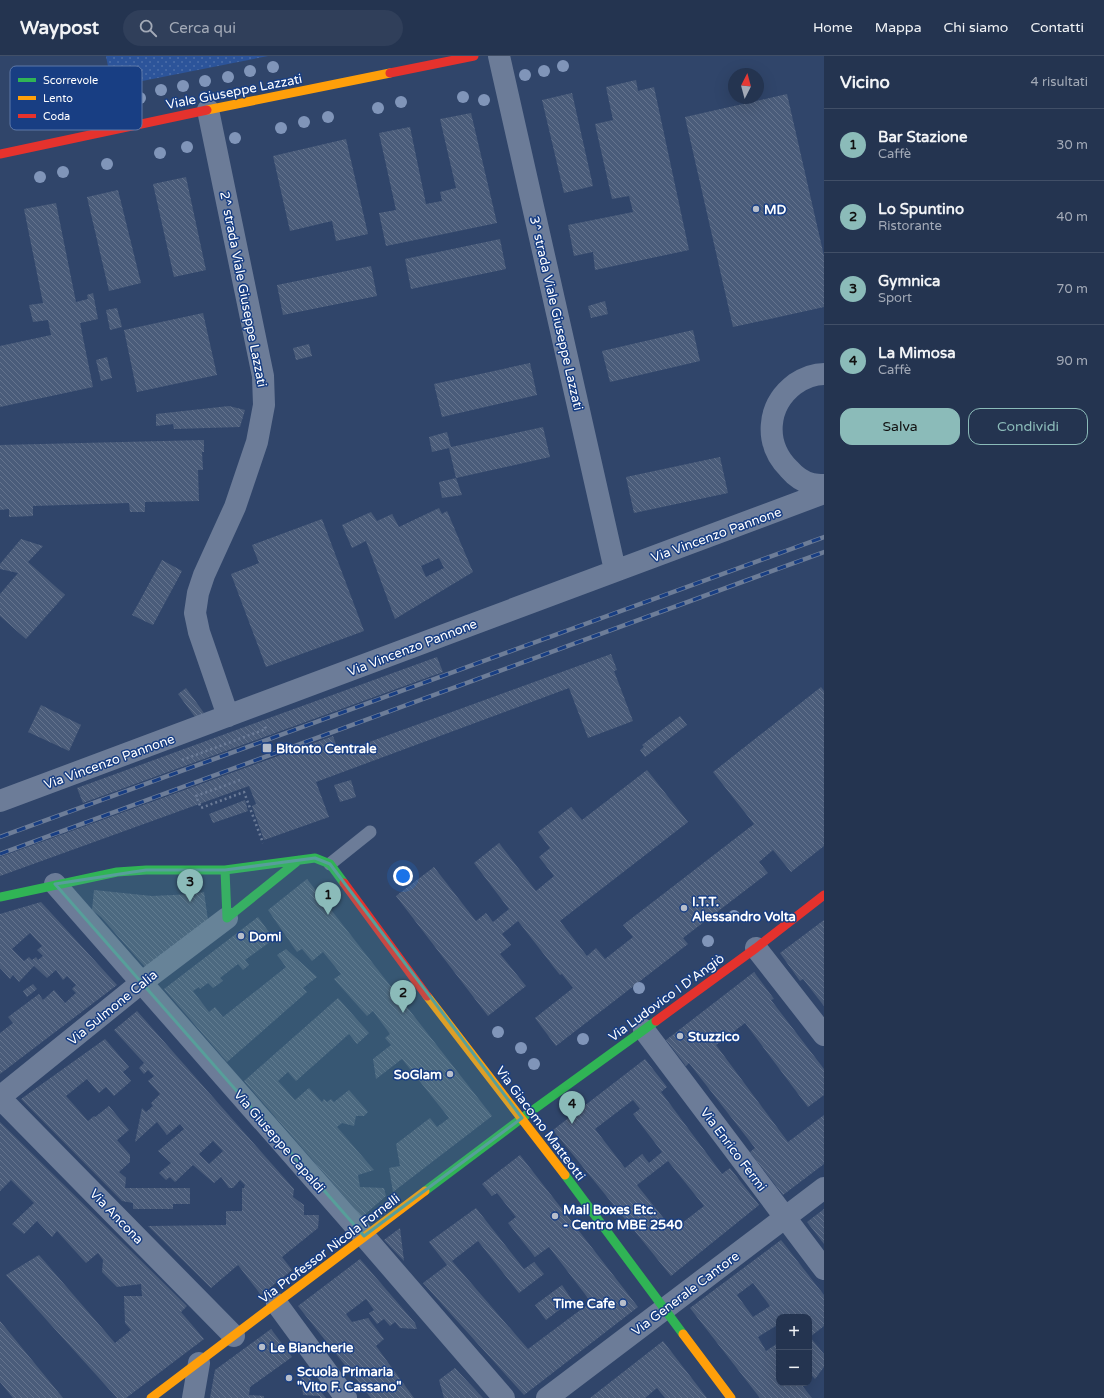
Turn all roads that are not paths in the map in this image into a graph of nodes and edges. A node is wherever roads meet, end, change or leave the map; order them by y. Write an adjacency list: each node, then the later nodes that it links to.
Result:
1 (474, 56): 3 (street, Viale Giuseppe Lazzati)
2 (499, 56): 11 (street, 3^ strada Viale Giuseppe Lazzati)
3 (402, 64): 4 (street, Viale Giuseppe Lazzati)
4 (208, 110): 5 (street, Viale Giuseppe Lazzati); 12 (street, 2^ strada Viale Giuseppe Lazzati)
5 (142, 124)
6 (113, 130): 7 (street, Viale Giuseppe Lazzati)
7 (0, 154)
8 (824, 374): 9 (street)
9 (824, 486)
10 (824, 493): 11 (street, Via Vincenzo Pannone)
11 (615, 570): 12 (street, Via Vincenzo Pannone)
12 (228, 716): 13 (street, Via Vincenzo Pannone)
13 (0, 801)
14 (370, 832): 16 (lane)
15 (301, 859): 16 (street); 17 (street); 21 (street)
16 (330, 864): 27 (street, Via Giacomo Matteotti)
17 (225, 870): 18 (street); 21 (street)
18 (55, 884): 20 (street); 23 (street, Via Giuseppe Capaldi)
19 (824, 895): 22 (street, Via Ludovico I D'Angiò)
20 (0, 897)
21 (227, 918): 23 (street, Via Sulmone Calia)
22 (756, 948): 24 (street, Via Ludovico I D'Angiò); 25 (street)
23 (141, 983): 26 (street, Via Sulmone Calia); 30 (street, Via Giuseppe Capaldi)
24 (644, 1030): 27 (street, Via Ludovico I D'Angiò); 29 (street, Via Enrico Fermi)
25 (824, 1035)
26 (0, 1097): 34 (street, Via Ancona)
27 (522, 1118): 30 (street, Via Professor Nicola Fornelli); 33 (street, Via Giacomo Matteotti)
28 (824, 1188): 29 (street, Via Generale Cantore)
29 (786, 1217): 31 (street, Via Enrico Fermi); 33 (street, Via Generale Cantore)
30 (364, 1236): 32 (street, Via Professor Nicola Fornelli); 39 (street, Via Giuseppe Capaldi)
31 (824, 1269)
32 (276, 1304): 34 (street, Via Professor Nicola Fornelli); 38 (street)
33 (664, 1308): 40 (street, Via Generale Cantore); 41 (street, Via Giacomo Matteotti)
34 (234, 1336): 35 (street, Via Professor Nicola Fornelli)
35 (199, 1363): 36 (street, Via Professor Nicola Fornelli); 37 (street)
36 (151, 1398)
37 (192, 1398)
38 (346, 1398)
39 (504, 1398)
40 (547, 1398)
41 (731, 1398)

